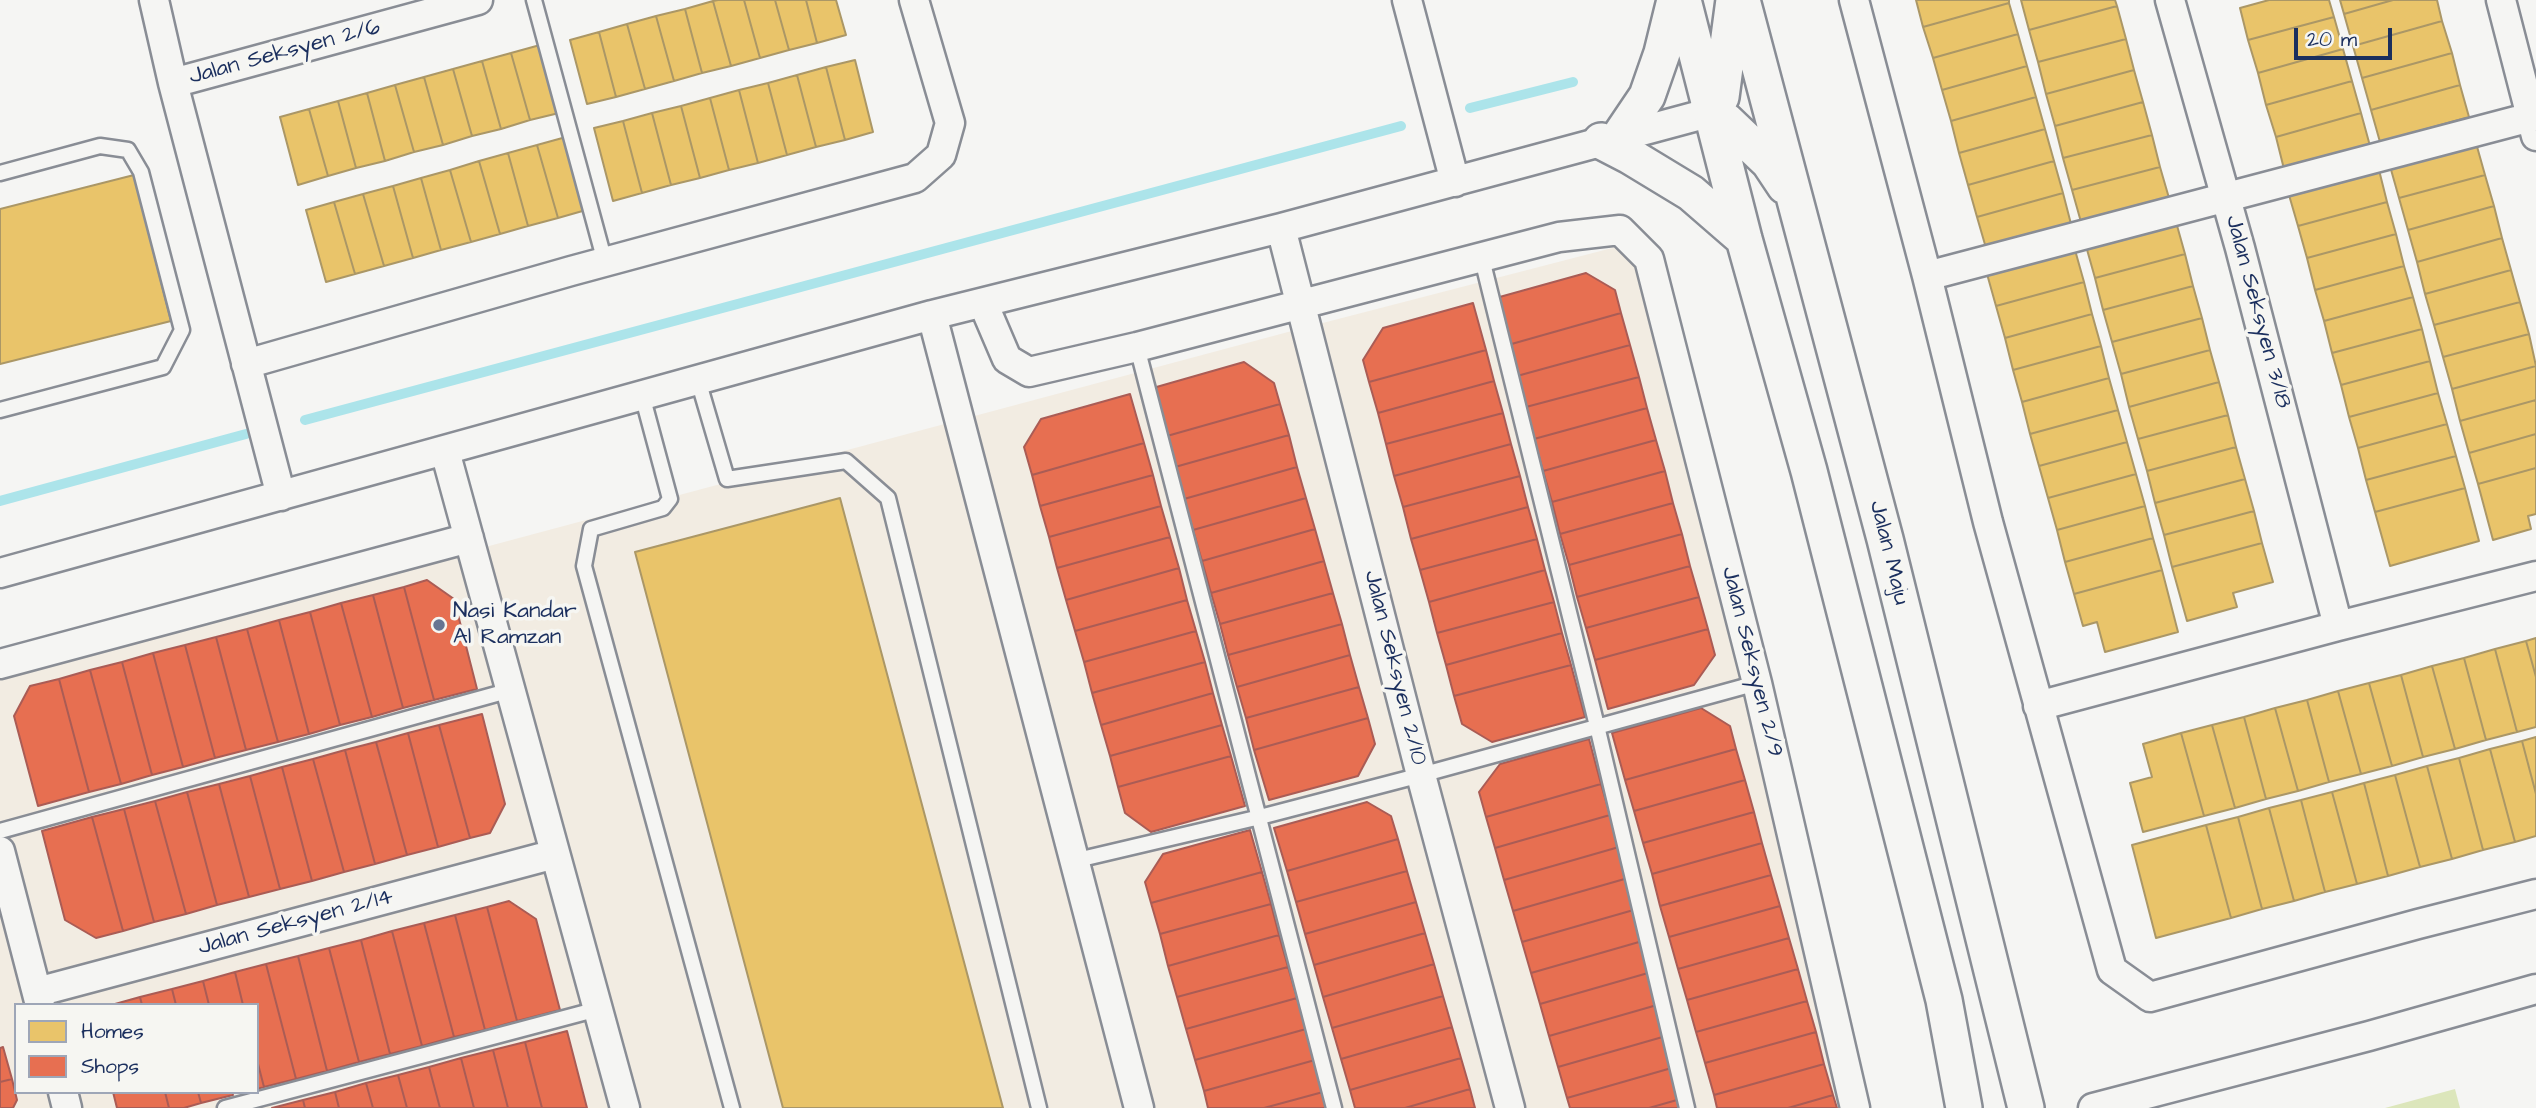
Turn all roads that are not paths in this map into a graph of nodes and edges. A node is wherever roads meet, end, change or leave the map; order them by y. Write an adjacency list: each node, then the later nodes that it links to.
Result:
1 (154, 0): 13 (street)
2 (478, 0): 13 (street, Jalan Seksyen 2/6)
3 (534, 0): 24 (lane)
4 (914, 0): 24 (street)
5 (1407, 0): 18 (street)
6 (1675, 0): 16 (street)
7 (1683, 0): 14 (street)
8 (1734, 0): 14 (street)
9 (1742, 0): 20 (street, Jalan Maju)
10 (1854, 0): 25 (street)
11 (2170, 0): 19 (street, Jalan Seksyen 3/18)
12 (2501, 0): 15 (street)
13 (173, 83): 30 (street)
14 (1712, 112): 16 (street); 20 (street); 22 (street)
15 (2534, 127): 19 (street)
16 (1611, 139): 18 (street); 22 (street)
17 (0, 173): 33 (lane)
18 (1455, 182): 21 (street)
19 (2226, 197): 25 (street); 39 (street, Jalan Seksyen 3/18)
20 (1797, 203): 65 (street, Jalan Maju)
21 (1281, 228): 26 (street); 27 (street, Jalan Seksyen 2/10)
22 (1744, 239): 64 (street)
23 (1482, 259): 27 (street); 41 (street, Jalan Seksyen 2/9); 44 (lane)
24 (606, 262): 30 (street)
25 (1927, 276): 43 (street)
26 (984, 303): 28 (street); 29 (street)
27 (1301, 304): 29 (street); 45 (street, Jalan Seksyen 2/10)
28 (932, 316): 31 (street); 50 (street)
29 (1137, 347): 46 (lane)
30 (246, 364): 35 (street)
31 (698, 380): 32 (street); 58 (lane)
32 (642, 395): 34 (street); 57 (lane)
33 (0, 410)
34 (445, 451): 35 (street); 36 (street)
35 (281, 496): 37 (street)
36 (469, 538): 40 (street); 42 (street)
37 (0, 573)
38 (2536, 576): 39 (street)
39 (2338, 625): 43 (street)
40 (0, 664)
41 (1757, 683): 44 (lane); 63 (street, Jalan Seksyen 2/9)
42 (511, 690): 47 (lane); 49 (street)
43 (2038, 706): 51 (street)
44 (1597, 726): 45 (lane); 62 (lane)
45 (1421, 775): 46 (lane); 61 (street, Jalan Seksyen 2/10)
46 (1260, 817): 50 (lane); 60 (lane)
47 (0, 831)
48 (0, 851): 53 (street)
49 (555, 854): 53 (street, Jalan Seksyen 2/14); 54 (street)
50 (1073, 862): 59 (street)
51 (2536, 894)
52 (2536, 989): 66 (street)
53 (38, 998)
54 (598, 1009): 55 (lane); 56 (street)
55 (225, 1108)
56 (625, 1108)
57 (732, 1108)
58 (1040, 1108)
59 (1139, 1108)
60 (1334, 1108)
61 (1510, 1108)
62 (1687, 1108)
63 (1855, 1108)
64 (1964, 1108)
65 (2026, 1108)
66 (2093, 1108)

